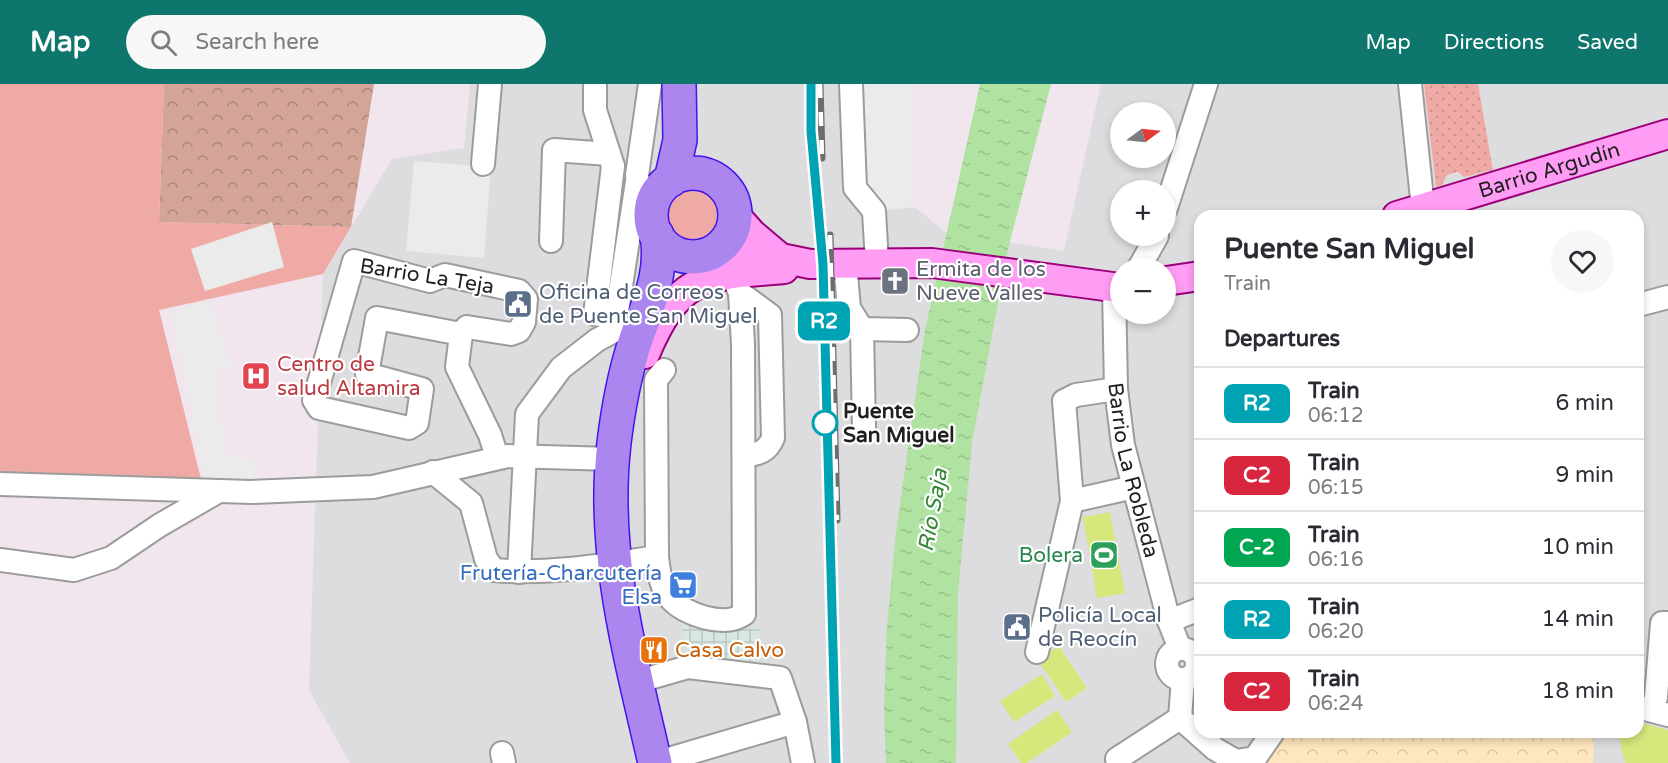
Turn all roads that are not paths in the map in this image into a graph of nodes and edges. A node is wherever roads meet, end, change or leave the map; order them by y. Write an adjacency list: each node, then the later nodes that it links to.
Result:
1 (490, 84): 10 (street)
2 (595, 84): 9 (street)
3 (650, 84): 14 (street)
4 (680, 84): 11 (highway); 12 (highway)
5 (851, 84): 19 (street)
6 (1206, 84): 13 (street)
7 (1410, 84): 15 (street)
8 (1668, 134): 15 (main road, Barrio Argudín)
9 (611, 160): 14 (street); 16 (street); 27 (street)
10 (483, 164)
11 (706, 175): 12 (highway); 17 (highway)
12 (671, 180): 14 (highway)
13 (1175, 180)
14 (646, 198): 17 (highway); 26 (highway); 27 (street)
15 (1430, 210)
16 (551, 241)
17 (722, 255): 20 (main road); 20 (main road); 26 (highway); 34 (main road); 44 (street)
18 (845, 263): 19 (main road); 20 (main road); 29 (street)
19 (877, 263): 23 (main road)
20 (810, 264)
21 (1194, 277): 22 (main road)
22 (1176, 280)
23 (1110, 287)
24 (1668, 297): 25 (street)
25 (1644, 303)
26 (648, 307): 34 (highway)
27 (616, 317): 36 (street)
28 (1117, 324): 33 (street, Barrio La Robleda)
29 (862, 329): 30 (street); 35 (street)
30 (907, 330)
31 (461, 334): 31 (street, Barrio La Teja); 37 (street)
32 (664, 370): 44 (street)
33 (1116, 389): 41 (street, Barrio La Robleda); 43 (street)
34 (616, 425): 38 (highway)
35 (864, 429)
36 (525, 455): 37 (street); 38 (street); 47 (street)
37 (497, 457): 39 (street)
38 (612, 459): 46 (highway)
39 (433, 472): 42 (street); 47 (street)
40 (0, 484): 42 (street)
41 (1134, 487): 43 (street); 49 (street, Barrio La Robleda)
42 (219, 491): 45 (street)
43 (1072, 501): 51 (street)
44 (657, 557): 46 (street)
45 (0, 560)
46 (613, 563): 47 (street); 53 (highway)
47 (519, 572)
48 (1194, 611): 49 (street)
49 (1170, 621): 52 (street, Barrio La Robleda)
50 (1668, 623): 54 (street)
51 (1037, 652)
52 (1190, 663): 55 (street, Barrio La Robleda)
53 (636, 682): 56 (street); 61 (highway)
54 (1654, 703)
55 (1180, 718): 57 (street); 60 (street)
56 (795, 722): 61 (street); 62 (street)
57 (1194, 730)
58 (1203, 738): 59 (street)
59 (1269, 738)
60 (1117, 759)
61 (655, 763)
62 (802, 763)

